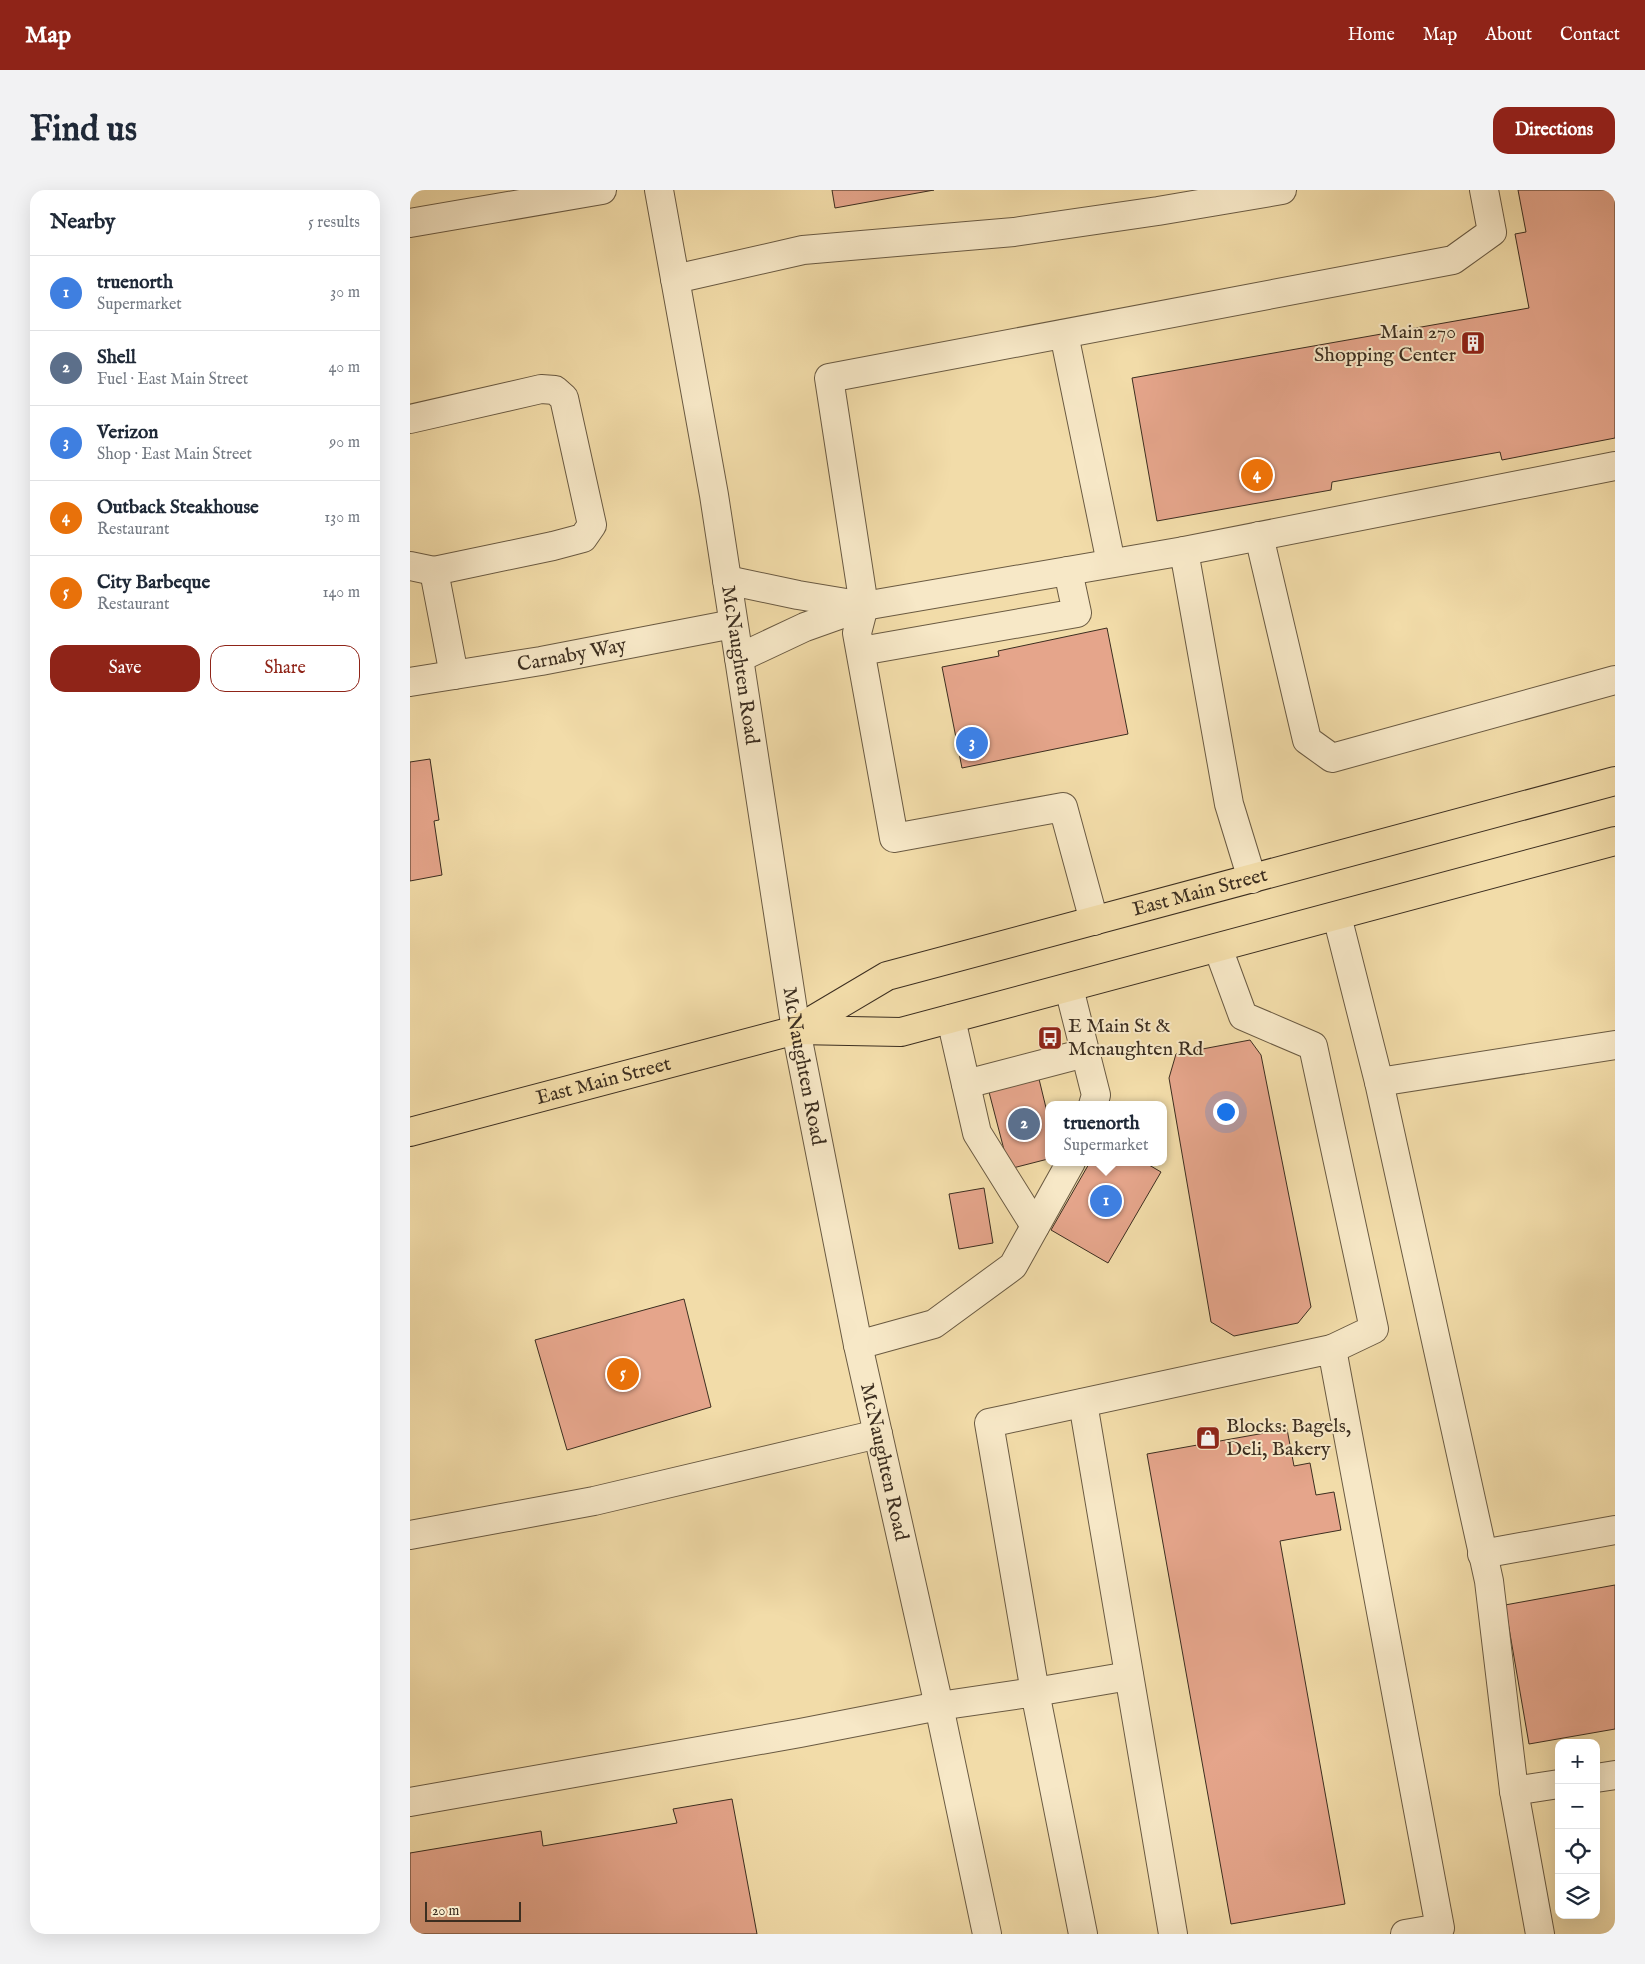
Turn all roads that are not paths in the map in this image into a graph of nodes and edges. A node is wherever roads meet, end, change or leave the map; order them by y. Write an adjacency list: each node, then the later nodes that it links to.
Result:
1 (602, 190): 5 (street)
2 (659, 190): 6 (street, McNaughten Road)
3 (1282, 190): 6 (street)
4 (1484, 190): 7 (street)
5 (410, 223)
6 (675, 279): 15 (street, McNaughten Road)
7 (1064, 334): 12 (street); 16 (street)
8 (410, 419): 13 (street)
9 (1615, 466): 10 (street)
10 (1259, 536): 11 (street); 21 (street)
11 (1184, 551): 12 (street); 25 (street)
12 (1111, 563): 14 (street)
13 (422, 568): 20 (street)
14 (1068, 571): 16 (street); 18 (street)
15 (727, 580): 16 (street); 17 (street, McNaughten Road)
16 (864, 606): 18 (street); 19 (street)
17 (733, 624): 19 (street, McNaughten Road); 20 (street, Carnaby Way)
18 (861, 652): 27 (street)
19 (739, 658): 31 (street, McNaughten Road)
20 (454, 675): 22 (street, Carnaby Way)
21 (1615, 680)
22 (410, 682)
23 (1615, 781): 25 (main road, East Main Street)
24 (1615, 841): 26 (main road, East Main Street)
25 (1252, 879): 27 (main road, East Main Street)
26 (1337, 916): 28 (main road, East Main Street); 34 (street)
27 (1094, 921): 31 (main road, East Main Street)
28 (1218, 948): 29 (main road, East Main Street); 41 (street)
29 (1069, 988): 30 (main road, East Main Street); 33 (street)
30 (951, 1020): 31 (main road, East Main Street); 35 (street)
31 (796, 1030): 37 (main road, East Main Street); 40 (street, McNaughten Road)
32 (1615, 1044): 34 (street)
33 (1085, 1053): 35 (street); 36 (street)
34 (1379, 1082): 46 (street)
35 (966, 1084): 39 (street)
36 (1094, 1101)
37 (410, 1132)
38 (1069, 1166): 39 (street)
39 (1035, 1226): 40 (street)
40 (858, 1344): 43 (street, McNaughten Road)
41 (1332, 1349): 42 (street); 58 (street)
42 (1083, 1403): 47 (street); 48 (street)
43 (878, 1434): 45 (street); 49 (street, McNaughten Road)
44 (1615, 1530): 46 (street)
45 (410, 1535)
46 (1482, 1554): 53 (street)
47 (1129, 1676): 48 (street); 57 (street)
48 (1035, 1692): 49 (street); 56 (street)
49 (939, 1706): 54 (street); 55 (street, McNaughten Road)
50 (1615, 1776): 51 (street)
51 (1600, 1778)
52 (1555, 1785): 53 (street)
53 (1514, 1792): 59 (street)
54 (410, 1802)
55 (987, 1934)
56 (1083, 1934)
57 (1173, 1934)
58 (1405, 1934)
59 (1540, 1934)

